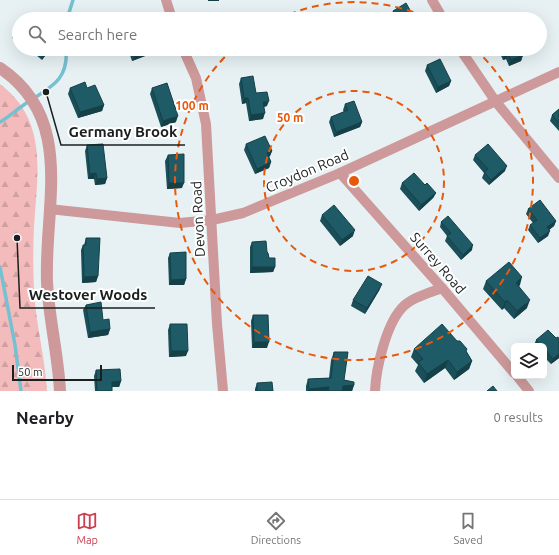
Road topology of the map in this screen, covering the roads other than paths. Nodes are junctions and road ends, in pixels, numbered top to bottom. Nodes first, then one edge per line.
1 (166, 0) edge
2 (432, 0) edge
3 (170, 12) edge
4 (439, 12) edge
5 (186, 56) edge
6 (465, 56) edge
7 (0, 68) edge
8 (559, 72) edge
9 (496, 102) junction
10 (340, 173) junction
11 (559, 178) edge
12 (49, 210) junction
13 (212, 220) junction
14 (442, 288) junction
15 (511, 369) edge
16 (520, 379) edge
17 (60, 391) edge
18 (223, 391) edge
19 (375, 391) edge
20 (530, 391) edge

1 - 3 street
2 - 4 street
5 - 13 street, Devon Road
6 - 9 street
7 - 12 street
8 - 9 street, Croydon Road
9 - 10 street, Croydon Road
9 - 11 street
10 - 13 street, Croydon Road
10 - 14 street, Surrey Road
12 - 13 street, Croydon Road
12 - 17 street
13 - 18 street, Devon Road
14 - 15 street, Surrey Road
14 - 19 street
16 - 20 street

